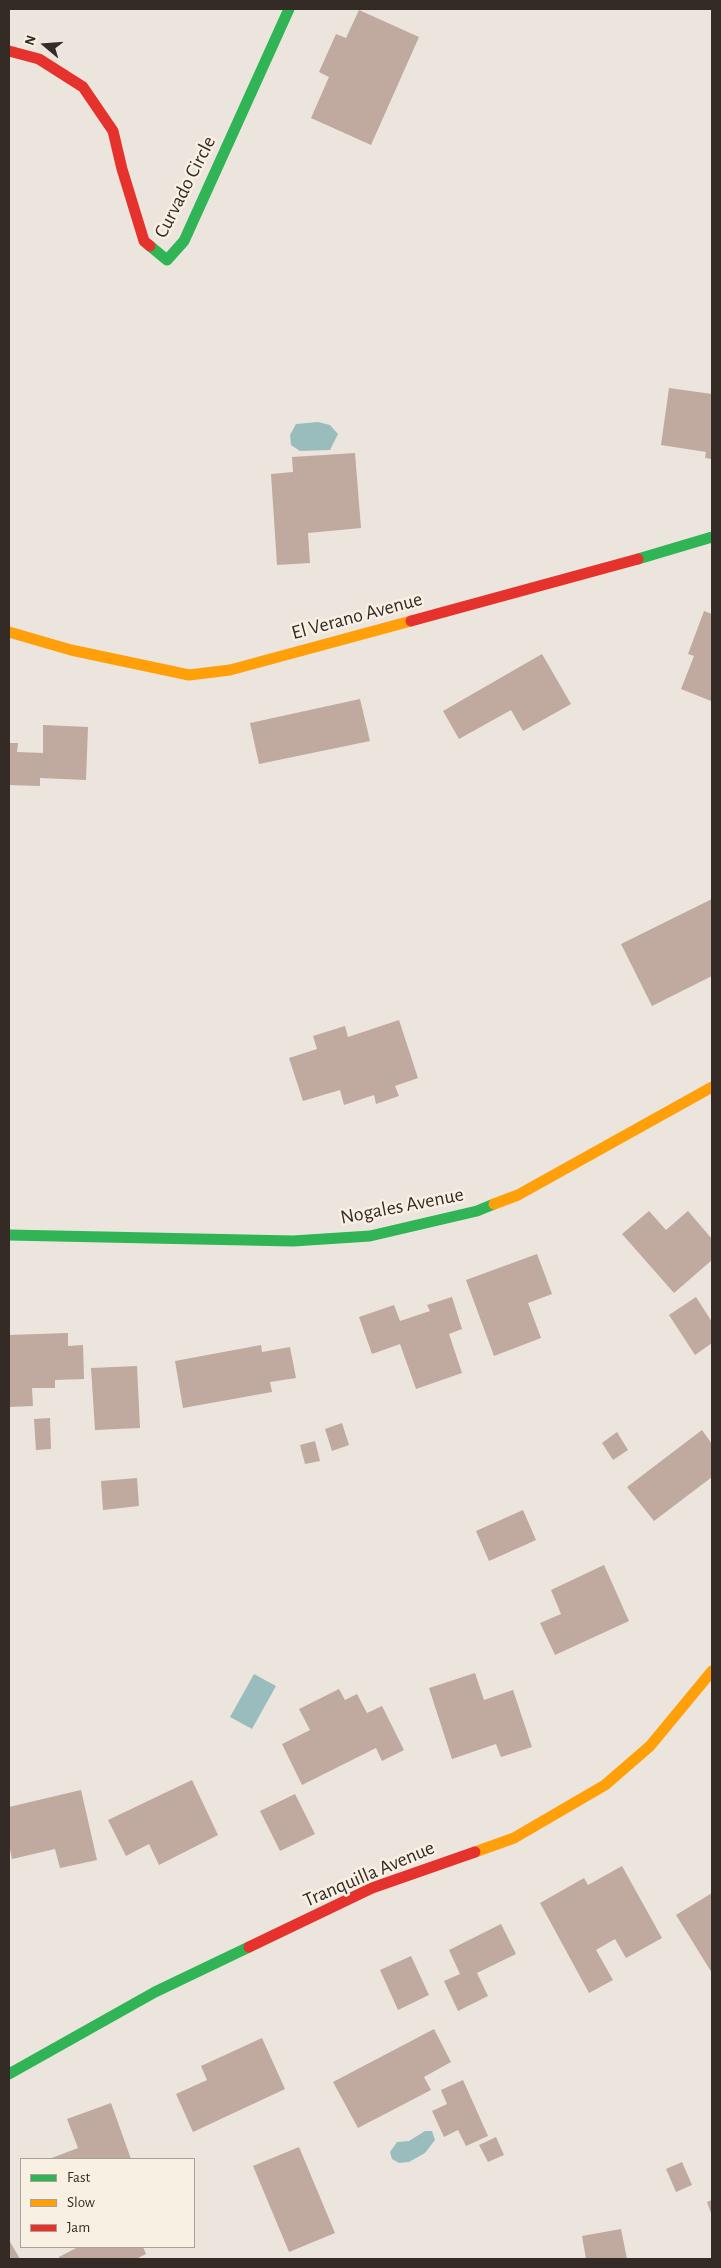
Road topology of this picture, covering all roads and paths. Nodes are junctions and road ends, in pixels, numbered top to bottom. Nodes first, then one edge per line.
1 (289, 9) edge
2 (9, 50) edge
3 (712, 537) edge
4 (9, 632) edge
5 (712, 1087) edge
6 (9, 1236) edge
7 (712, 1671) edge
8 (9, 2074) edge

1 - 2 street, Curvado Circle
3 - 4 street, El Verano Avenue
5 - 6 street, Nogales Avenue
7 - 8 street, Tranquilla Avenue

